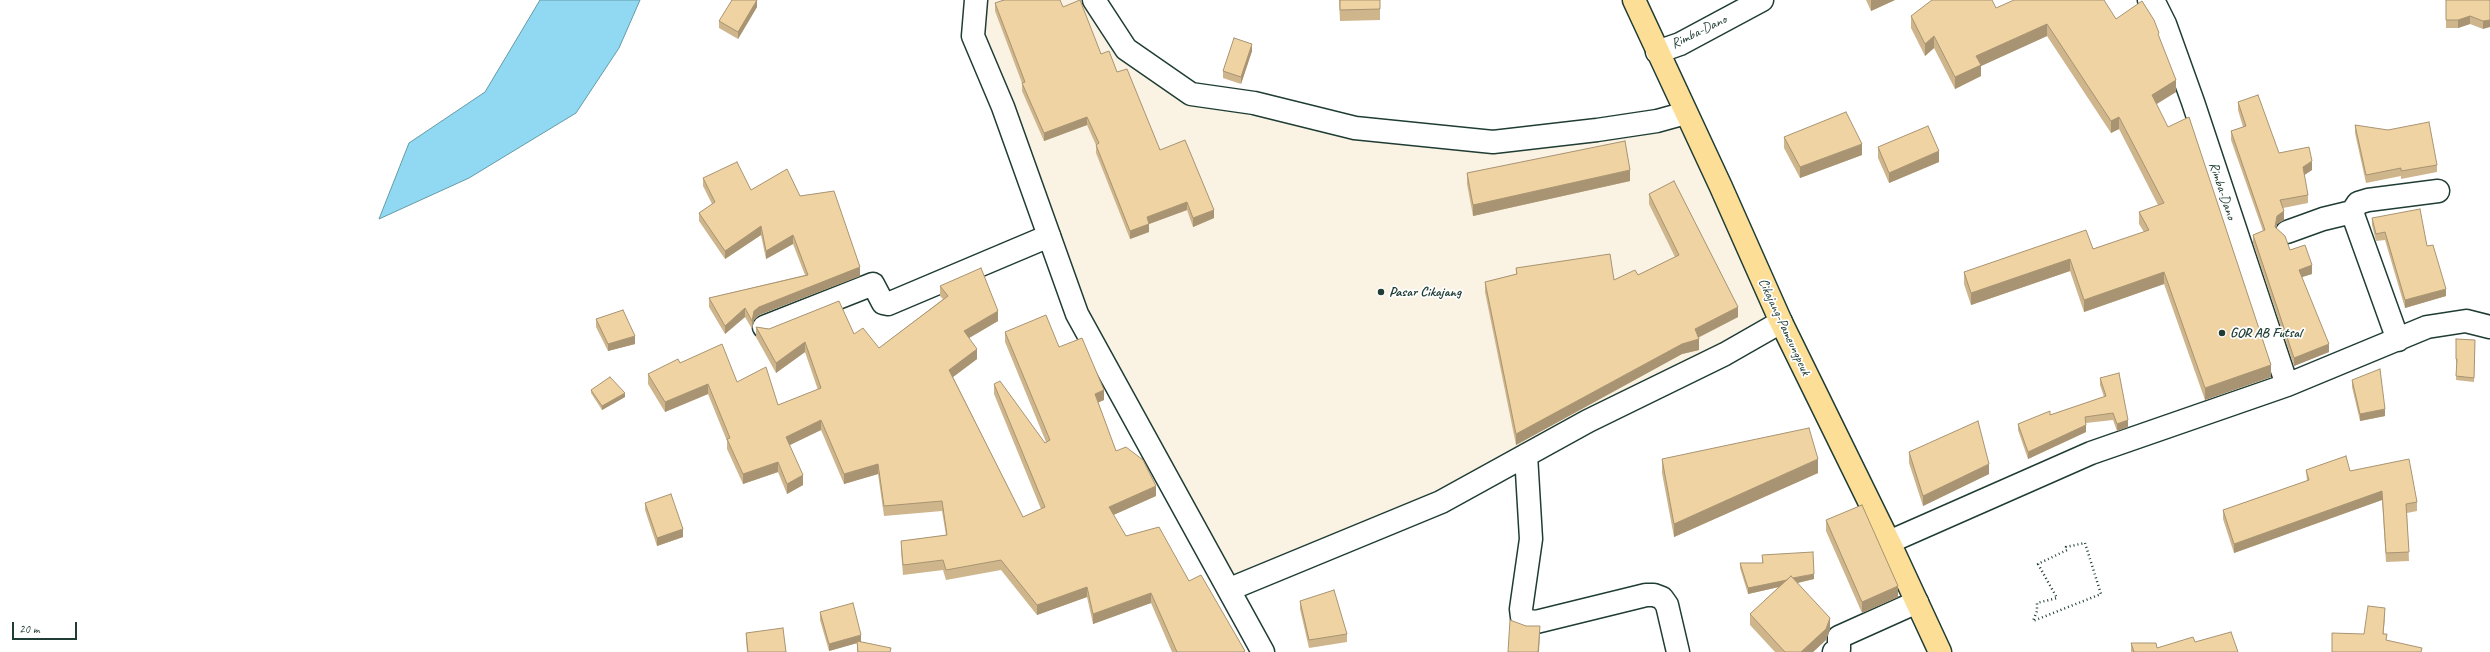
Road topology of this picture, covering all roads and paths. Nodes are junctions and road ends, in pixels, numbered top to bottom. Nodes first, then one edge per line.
1 (976, 0) edge
2 (1094, 0) edge
3 (1634, 0) edge
4 (1762, 0) edge
5 (2149, 0) edge
6 (1657, 52) junction
7 (1686, 113) junction
8 (2438, 191) dead end
9 (2352, 212) junction
10 (2287, 232) dead end
11 (1049, 236) junction
12 (1781, 322) junction
13 (764, 327) edge
14 (2490, 327) edge
15 (2398, 340) junction
16 (2287, 386) junction
17 (1526, 455) junction
18 (1889, 542) junction
19 (1230, 589) junction
20 (1917, 602) junction
21 (2033, 621) joint
22 (1263, 652) edge
23 (1678, 652) edge
24 (1834, 652) edge
25 (1940, 652) edge

1 - 11 street
2 - 7 street
3 - 6 main road, Cikajang-Pameungpeuk
4 - 6 street, Rimba-Dano
5 - 16 street, Rimba-Dano
6 - 7 main road, Cikajang-Pameungpeuk
7 - 12 main road, Cikajang-Pameungpeuk
8 - 9 street
9 - 10 street
9 - 15 street
11 - 13 street
11 - 19 street
12 - 17 street
12 - 18 main road, Cikajang-Pameungpeuk
14 - 15 street
15 - 16 street
16 - 18 street
17 - 19 street
17 - 23 street
18 - 20 main road, Cikajang-Pameungpeuk
19 - 22 street
20 - 24 street
20 - 25 main road, Cikajang-Pameungpeuk
21 - 21 path

